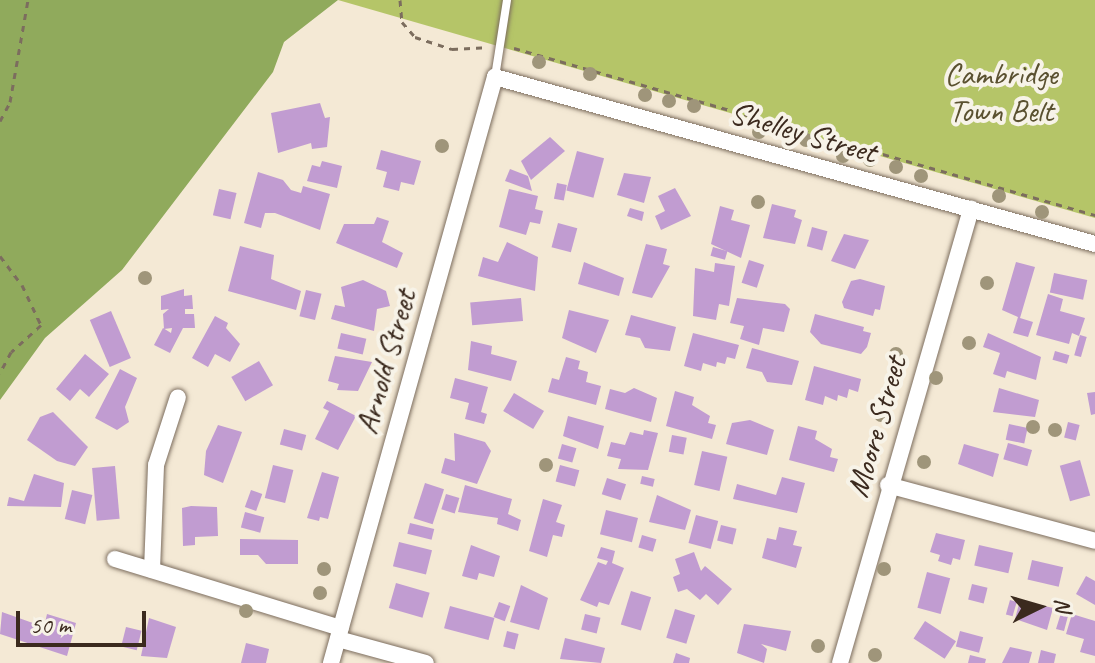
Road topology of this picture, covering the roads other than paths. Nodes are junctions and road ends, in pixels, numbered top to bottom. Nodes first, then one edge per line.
1 (507, 0) edge
2 (495, 77) junction
3 (971, 209) junction
4 (1095, 244) edge
5 (178, 397) dead end
6 (888, 485) junction
7 (1095, 541) edge
8 (115, 559) dead end
9 (152, 570) junction
10 (340, 633) junction
11 (331, 663) edge
12 (426, 663) edge
13 (840, 663) edge

1 - 2 lane
2 - 3 street, Shelley Street
2 - 10 street, Arnold Street
3 - 4 street, Shelley Street
3 - 6 street, Moore Street
5 - 9 street
6 - 7 street
6 - 13 street, Moore Street
8 - 9 street
9 - 10 street
10 - 11 street, Arnold Street
10 - 12 street

